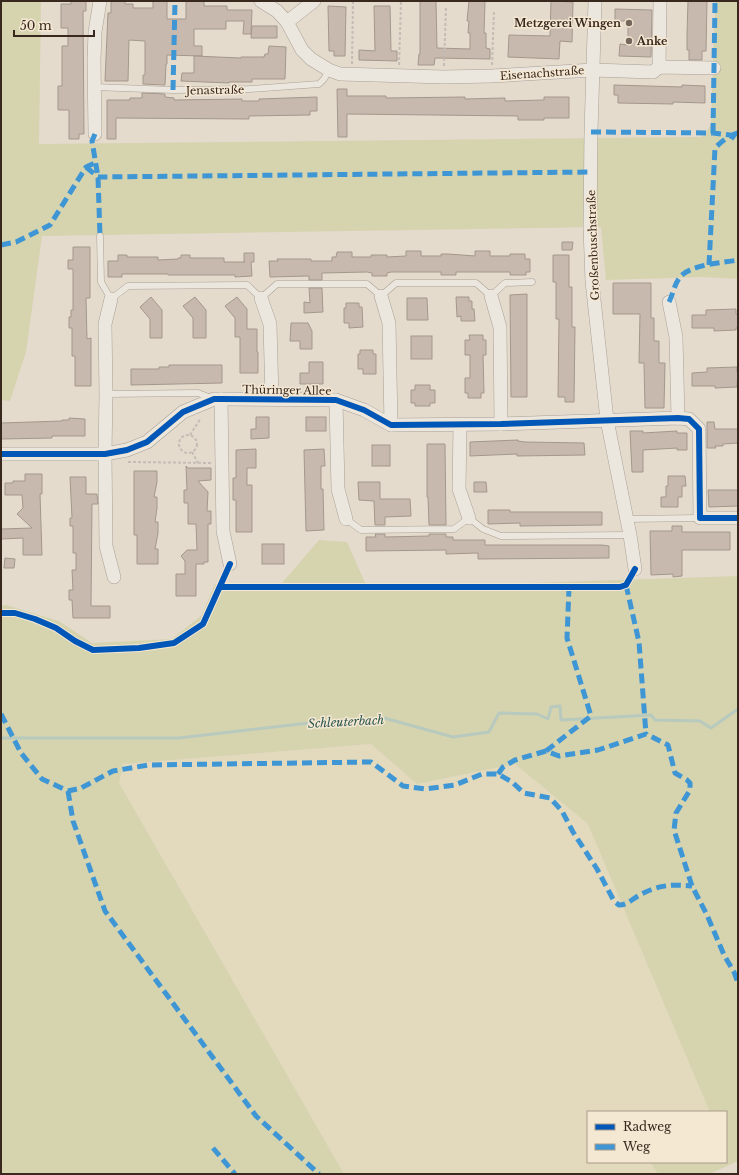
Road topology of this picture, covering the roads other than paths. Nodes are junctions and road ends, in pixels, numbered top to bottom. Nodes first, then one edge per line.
1 (100, 1) edge
2 (261, 1) edge
3 (314, 1) edge
4 (595, 1) edge
5 (660, 1) edge
6 (287, 22) junction
7 (659, 67) junction
8 (714, 68) dead end
9 (329, 70) junction
10 (593, 70) junction
11 (94, 87) junction
12 (95, 134) dead end
13 (100, 236) dead end
14 (532, 282) dead end
15 (381, 296) junction
16 (491, 296) junction
17 (111, 298) junction
18 (261, 298) junction
19 (670, 302) dead end
20 (106, 394) junction
21 (272, 398) junction
22 (218, 399) junction
23 (336, 400) junction
24 (678, 418) junction
25 (607, 420) junction
26 (501, 424) junction
27 (391, 425) junction
28 (460, 425) junction
29 (1, 454) edge
30 (105, 454) junction
31 (469, 518) junction
32 (627, 518) junction
33 (700, 518) junction
34 (738, 518) edge
35 (346, 519) joint
36 (630, 535) junction
37 (230, 564) dead end
38 (635, 569) dead end
39 (114, 577) dead end

1 - 11 street
2 - 6 street, Eisenachstraße
3 - 6 street
4 - 10 street, Großenbuschstraße
5 - 7 street
6 - 9 street, Eisenachstraße
7 - 8 street
7 - 10 street
9 - 10 street, Eisenachstraße
9 - 11 lane, Jenastraße
10 - 25 street, Großenbuschstraße
11 - 12 street
13 - 17 lane
14 - 16 lane
15 - 16 lane
15 - 18 lane
15 - 27 street
16 - 26 street
17 - 18 lane, Thüringer Allee
17 - 20 street
18 - 21 street, Thüringer Allee
19 - 24 street
20 - 22 lane, Thüringer Allee
20 - 30 street
21 - 22 street, Thüringer Allee
21 - 23 street, Thüringer Allee
22 - 30 street, Thüringer Allee
22 - 37 street
23 - 27 street, Thüringer Allee
23 - 35 street, Thüringer Allee
24 - 25 street
24 - 33 street
25 - 26 street, Thüringer Allee
25 - 32 street, Großenbuschstraße
26 - 28 street, Thüringer Allee
27 - 28 street, Thüringer Allee
28 - 31 street
29 - 30 street, Thüringer Allee
30 - 39 street
31 - 35 lane, Thüringer Allee
31 - 36 lane
32 - 33 lane
32 - 36 street, Großenbuschstraße
33 - 34 street
36 - 38 street, Großenbuschstraße

